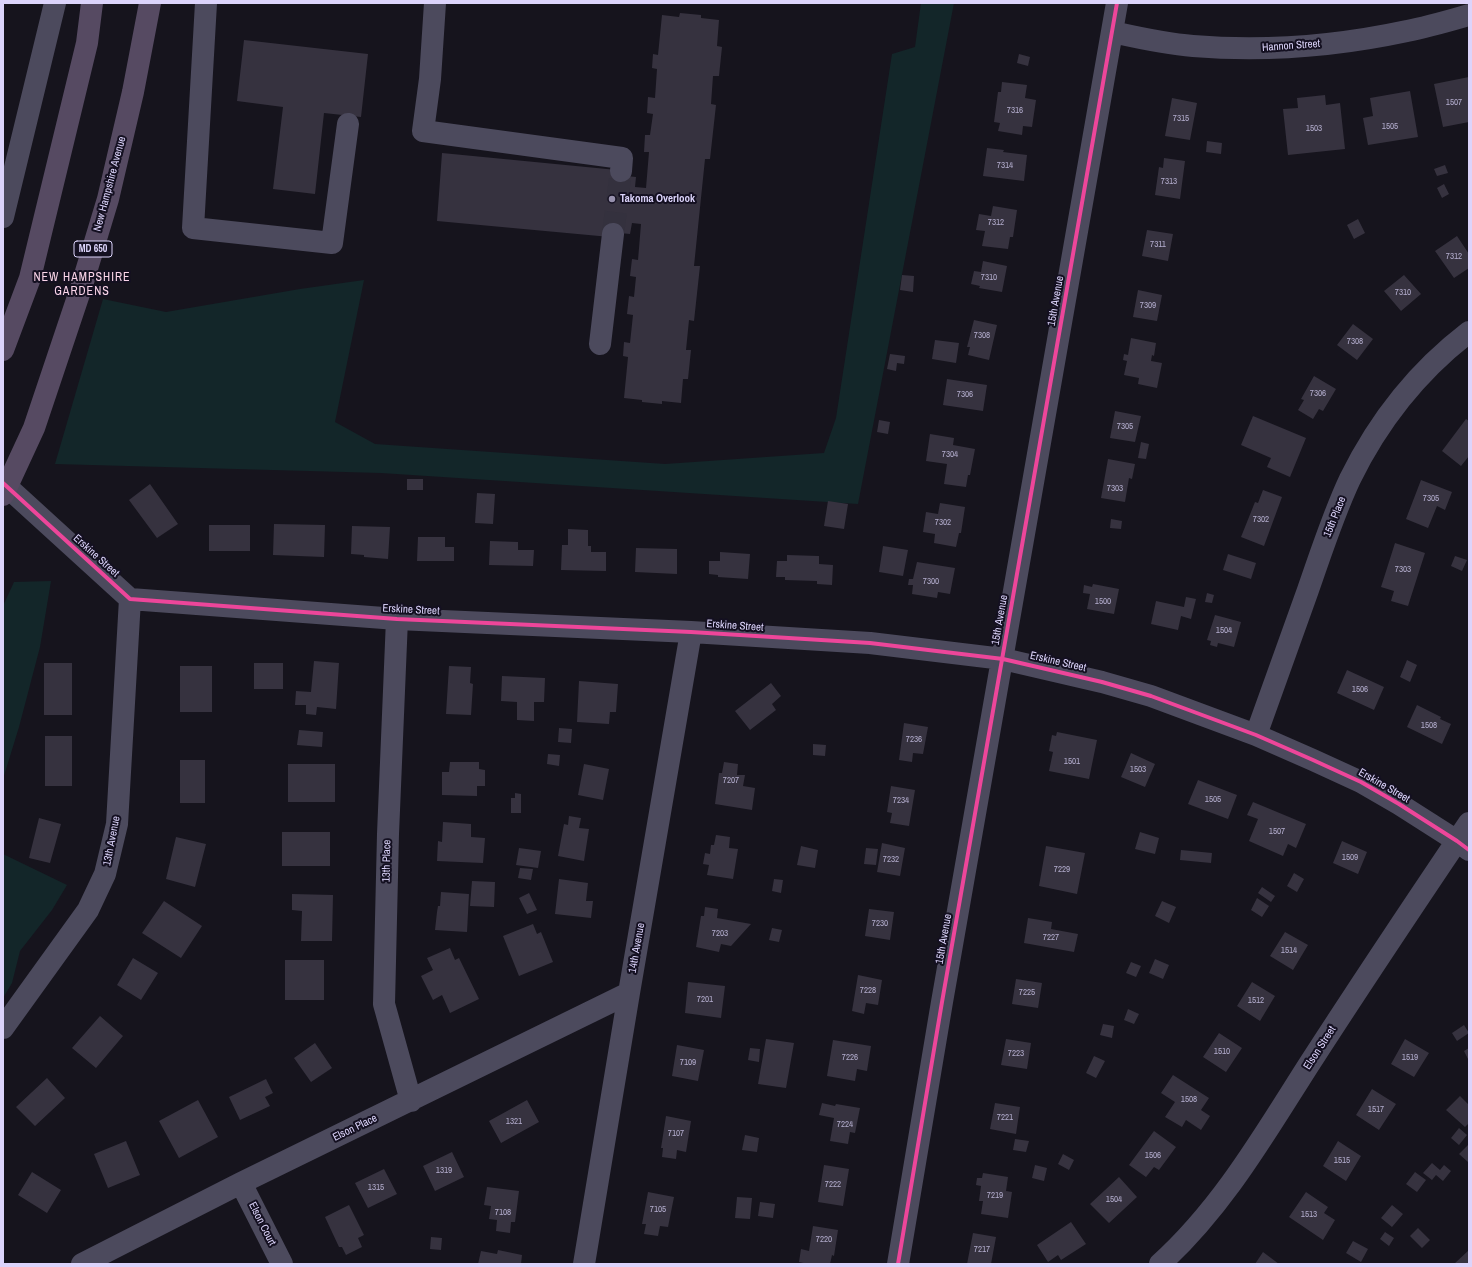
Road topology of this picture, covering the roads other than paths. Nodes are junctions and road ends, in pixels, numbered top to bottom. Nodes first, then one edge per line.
1 (55, 3) edge
2 (92, 3) edge
3 (150, 3) edge
4 (206, 3) edge
5 (435, 3) edge
6 (1118, 3) edge
7 (1469, 15) edge
8 (1112, 32) junction
9 (348, 124) dead end
10 (621, 171) tunnel mouth
11 (3, 217) edge
12 (614, 234) tunnel mouth
13 (1469, 332) edge
14 (600, 344) dead end
15 (3, 350) edge
16 (4, 488) edge
17 (130, 599) junction
18 (397, 619) junction
19 (691, 632) junction
20 (1002, 659) junction
21 (1256, 735) junction
22 (1469, 823) edge
23 (1463, 845) edge
24 (629, 993) junction
25 (3, 1028) edge
26 (410, 1101) junction
27 (241, 1183) junction
28 (82, 1264) edge
29 (282, 1264) edge
30 (584, 1264) edge
31 (898, 1264) edge
32 (1160, 1264) edge

1 - 11 street
2 - 15 main road
3 - 16 main road, New Hampshire Avenue / MD 650
4 - 9 street
5 - 10 street
6 - 8 street, 15th Avenue
7 - 8 street, Hannon Street
8 - 20 street, 15th Avenue
12 - 14 street
13 - 21 street, 15th Place
16 - 17 street, Erskine Street
17 - 18 street, Erskine Street
17 - 25 street, 13th Avenue
18 - 19 street, Erskine Street
18 - 26 street, 13th Place
19 - 20 street, Erskine Street
19 - 24 street, 14th Avenue
20 - 21 street, Erskine Street
20 - 31 street, 15th Avenue
21 - 23 street, Erskine Street
22 - 23 street, Elson Street
23 - 32 street, Elson Street
24 - 26 street, Elson Place
24 - 30 street, 14th Avenue
26 - 27 street, Elson Place
27 - 28 street, Elson Place
27 - 29 street, Elson Court

